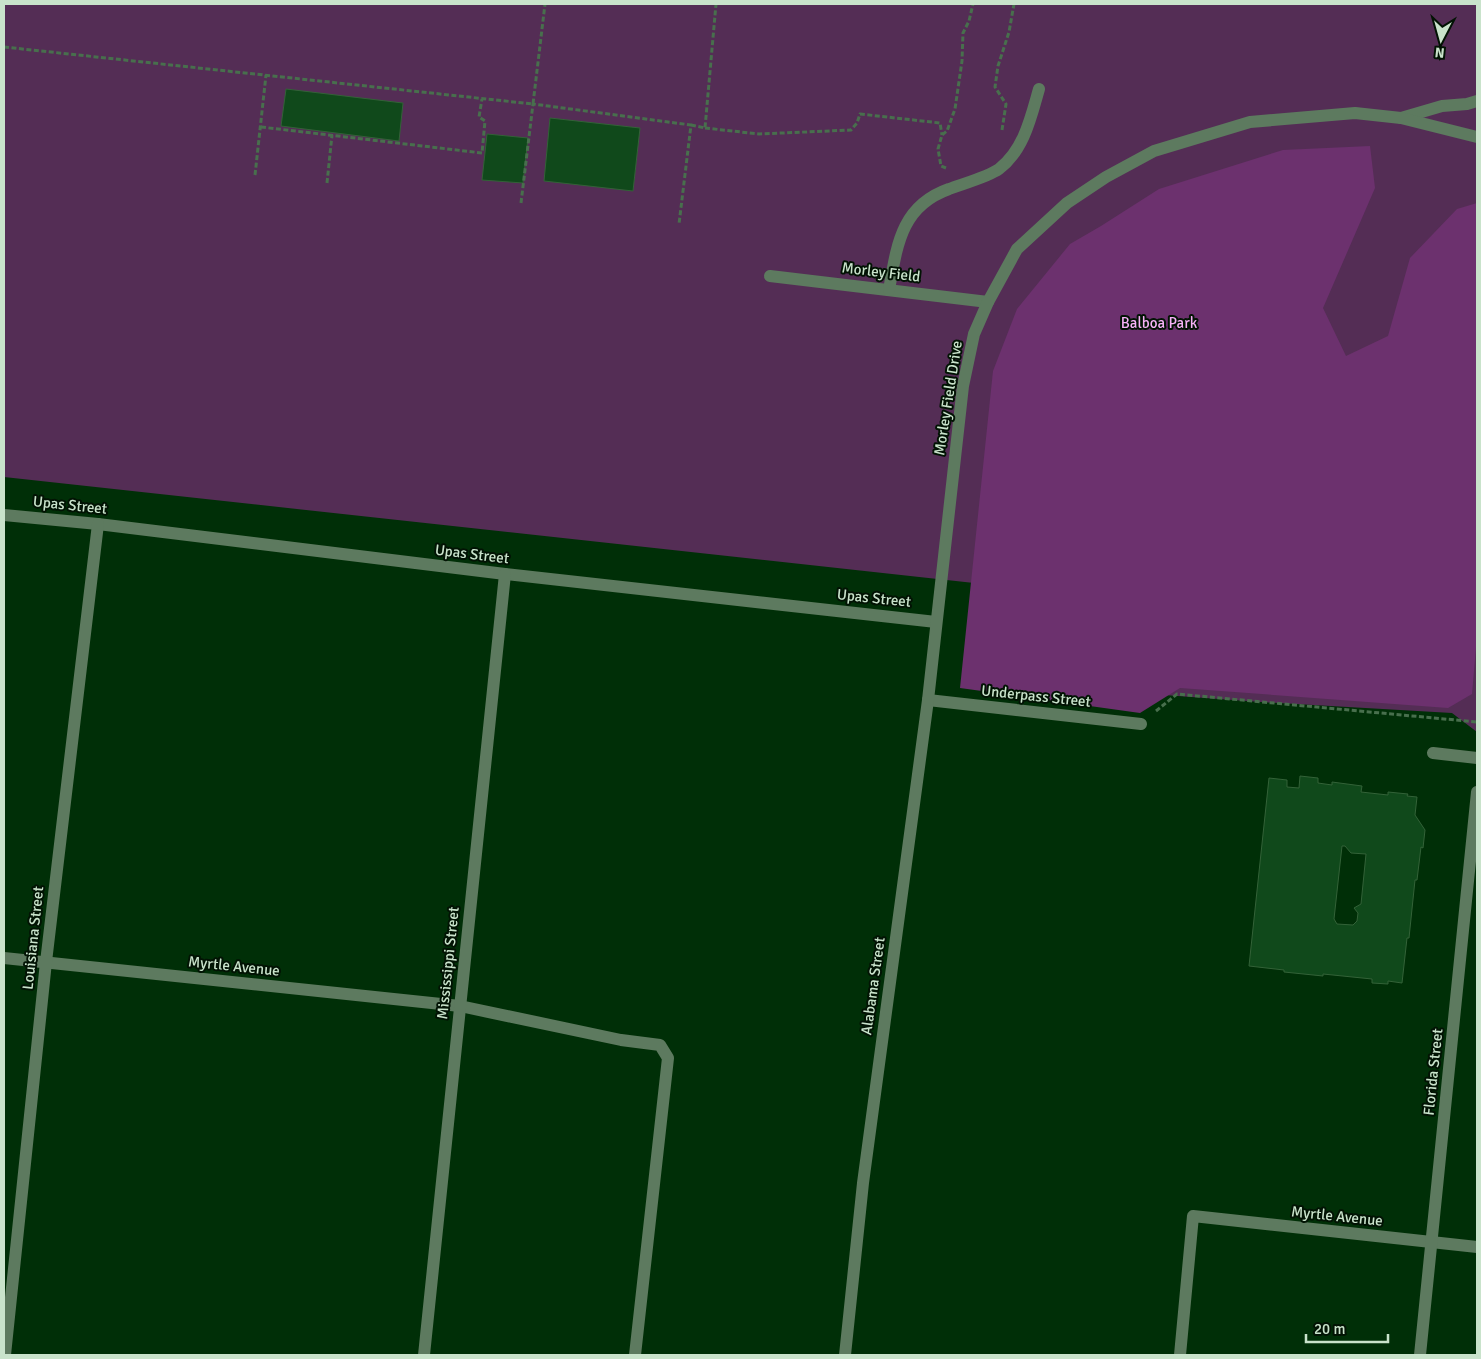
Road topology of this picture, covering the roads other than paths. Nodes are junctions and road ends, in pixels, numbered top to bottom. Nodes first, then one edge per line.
1 (1039, 89) dead end
2 (1477, 101) edge
3 (1401, 118) junction
4 (1477, 137) edge
5 (770, 276) dead end
6 (889, 290) junction
7 (988, 302) junction
8 (4, 515) edge
9 (98, 524) junction
10 (505, 574) junction
11 (936, 622) junction
12 (928, 700) junction
13 (1141, 724) road end
14 (1432, 753) dead end
15 (1477, 758) edge
16 (1477, 792) edge
17 (4, 958) edge
18 (46, 962) junction
19 (460, 1006) junction
20 (1432, 1242) junction
21 (1477, 1247) edge
22 (5, 1355) edge
23 (424, 1355) edge
24 (635, 1355) edge
25 (845, 1355) edge
26 (1180, 1355) edge
27 (1420, 1355) edge

1 - 6 street
2 - 3 street, Morley Field Drive
3 - 4 street, Morley Field Drive
3 - 7 street, Morley Field Drive
5 - 6 street, Morley Field
6 - 7 street, Morley Field
7 - 11 street, Morley Field Drive
8 - 9 street, Upas Street
9 - 10 street, Upas Street
9 - 18 street, Louisiana Street
10 - 11 street, Upas Street
10 - 19 street, Mississippi Street
11 - 12 street, Alabama Street
12 - 13 street, Underpass Street
12 - 25 street, Alabama Street
14 - 15 street
16 - 20 street, Florida Street
17 - 18 street, Myrtle Avenue
18 - 19 street, Myrtle Avenue
18 - 22 street, Louisiana Street
19 - 23 street, Mississippi Street
19 - 24 street, Myrtle Avenue
20 - 21 street, Myrtle Avenue
20 - 26 street, Myrtle Avenue
20 - 27 street, Florida Street

